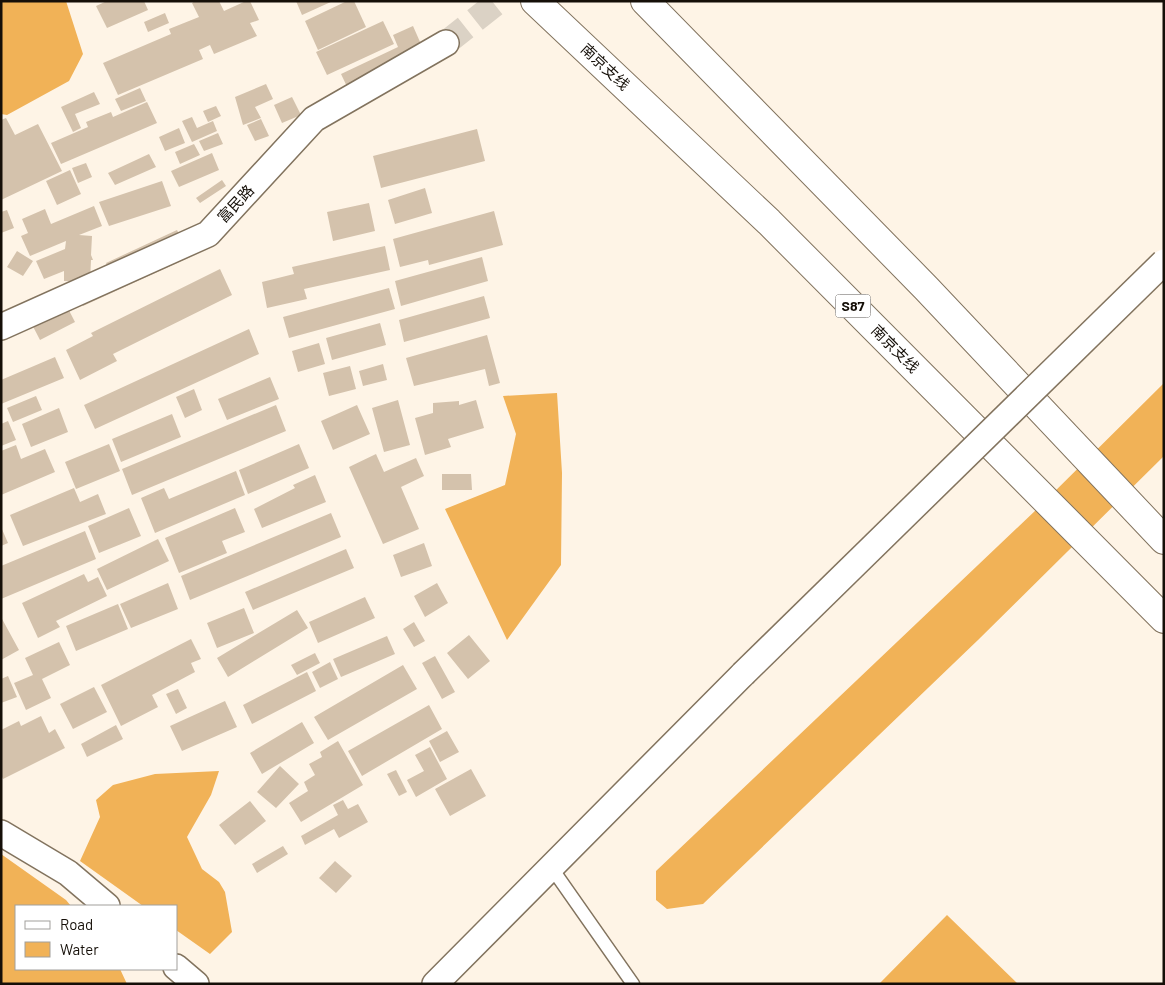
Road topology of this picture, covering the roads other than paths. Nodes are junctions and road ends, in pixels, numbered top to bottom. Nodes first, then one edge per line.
1 (535, 1) edge
2 (645, 1) edge
3 (446, 43) tunnel mouth
4 (1164, 262) edge
5 (1, 327) edge
6 (1164, 540) edge
7 (1164, 619) edge
8 (1, 833) edge
9 (551, 867) junction
10 (106, 905) edge
11 (178, 969) edge
12 (196, 984) edge
13 (435, 984) edge
14 (634, 984) edge

1 - 7 highway, 南京支线 / S87
2 - 6 highway
3 - 5 street, 富民路
4 - 9 street, bridge
8 - 10 street
9 - 13 street
9 - 14 lane
11 - 12 street

